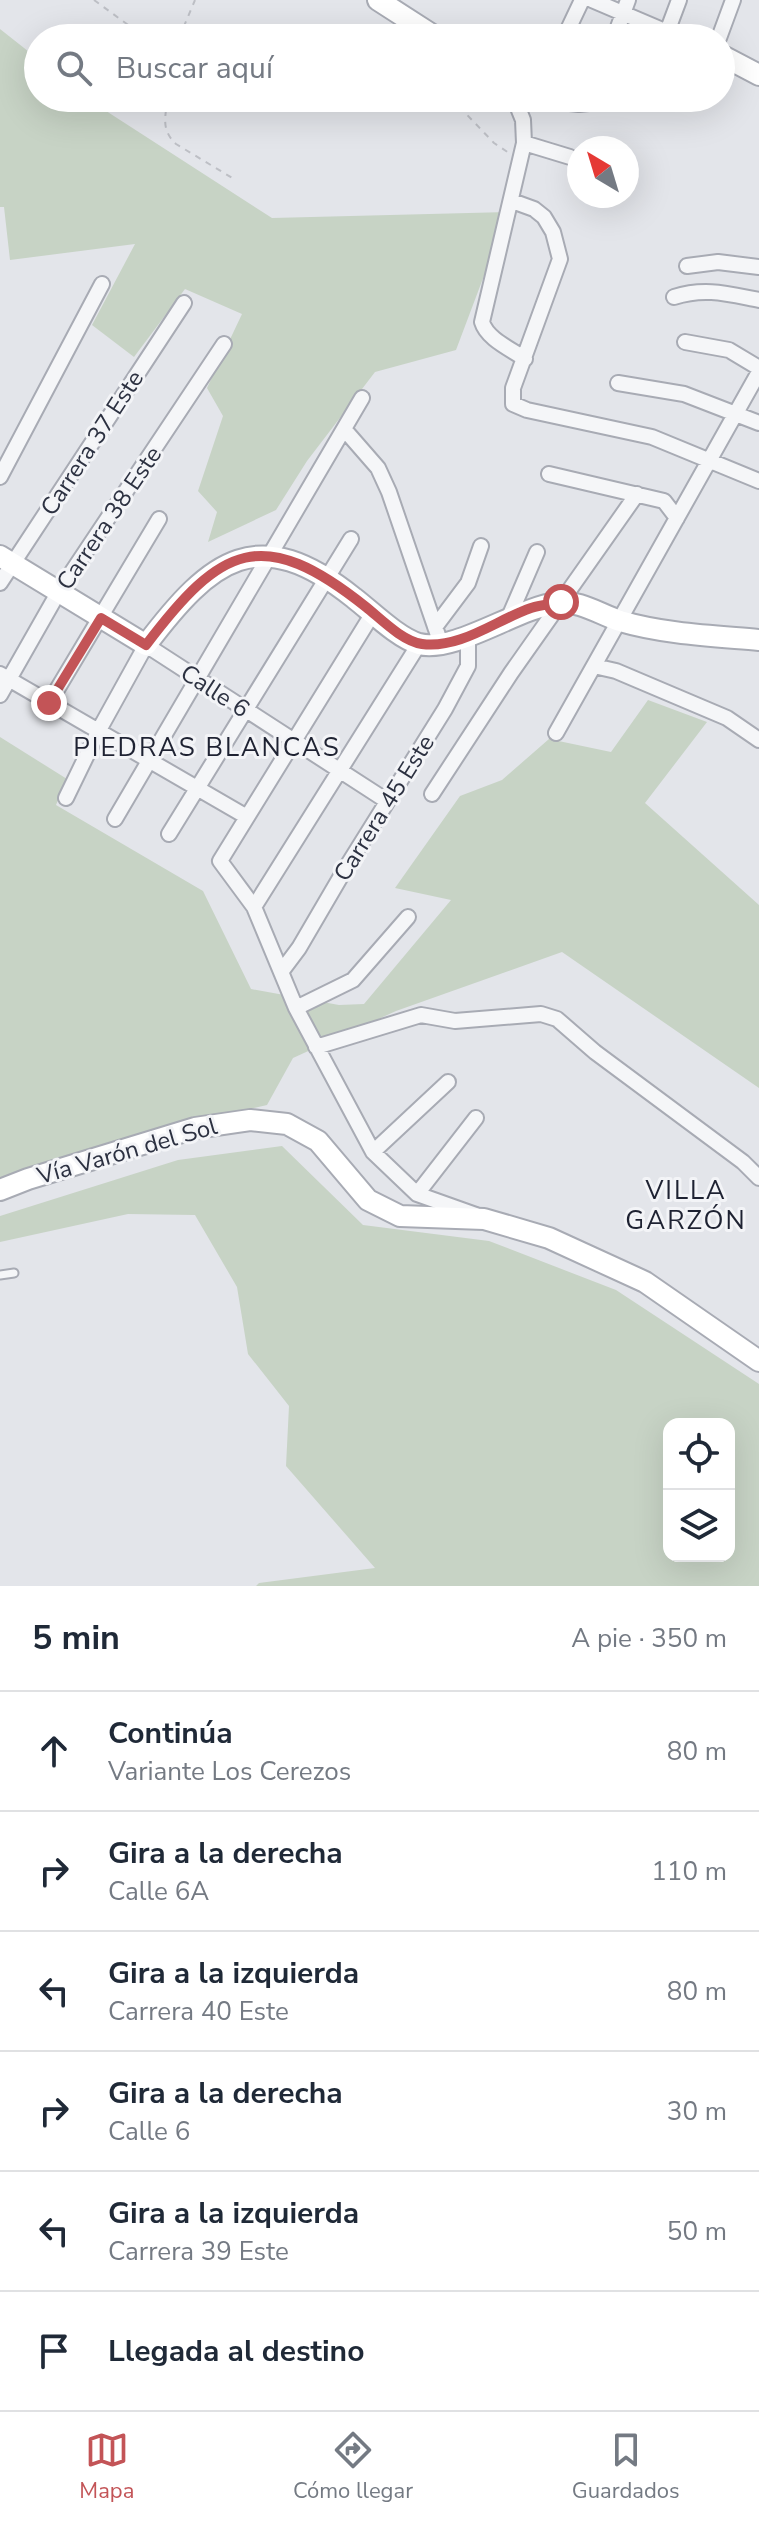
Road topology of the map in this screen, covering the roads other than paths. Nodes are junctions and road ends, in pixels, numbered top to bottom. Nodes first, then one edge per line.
1 (378, 0) edge
2 (582, 0) edge
3 (592, 0) edge
4 (679, 0) edge
5 (733, 0) edge
6 (625, 7) edge
7 (415, 24) edge
8 (571, 24) edge
9 (655, 24) edge
10 (676, 24) edge
11 (724, 24) edge
12 (735, 61) edge
13 (758, 71) edge
14 (520, 112) edge
15 (524, 143) junction
16 (567, 156) edge
17 (512, 201) junction
18 (687, 266) dead end
19 (759, 267) edge
20 (102, 284) dead end
21 (674, 297) dead end
22 (759, 300) edge
23 (184, 303) dead end
24 (685, 342) dead end
25 (224, 344) dead end
26 (525, 359) junction
27 (759, 370) edge
28 (618, 383) dead end
29 (362, 398) dead end
30 (735, 415) junction
31 (759, 423) edge
32 (344, 429) junction
33 (708, 462) junction
34 (549, 474) dead end
35 (0, 477) edge
36 (759, 481) edge
37 (637, 494) junction
38 (677, 518) junction
39 (159, 519) dead end
40 (351, 539) dead end
41 (481, 546) dead end
42 (537, 552) dead end
43 (271, 555) junction
44 (6, 560) edge
45 (326, 579) junction
46 (0, 583) edge
47 (58, 593) junction
48 (561, 602) junction
49 (373, 613) junction
50 (509, 617) junction
51 (101, 618) junction
52 (619, 621) junction
53 (438, 635) junction
54 (468, 637) junction
55 (758, 637) edge
56 (419, 644) junction
57 (146, 645) junction
58 (594, 666) junction
59 (5, 677) edge
60 (197, 680) junction
61 (0, 695) edge
62 (49, 703) junction
63 (245, 711) junction
64 (99, 730) junction
65 (556, 733) dead end
66 (759, 740) edge
67 (294, 741) junction
68 (149, 761) junction
69 (339, 771) junction
70 (197, 789) junction
71 (432, 794) dead end
72 (66, 798) dead end
73 (387, 801) junction
74 (247, 817) junction
75 (115, 819) dead end
76 (169, 834) dead end
77 (254, 907) junction
78 (408, 917) dead end
79 (281, 972) junction
80 (296, 1008) junction
81 (316, 1047) junction
82 (448, 1082) dead end
83 (476, 1118) dead end
84 (373, 1152) junction
85 (759, 1178) edge
86 (0, 1190) edge
87 (417, 1194) junction
88 (484, 1219) junction
89 (14, 1273) dead end
90 (0, 1275) edge
91 (759, 1361) edge

1 - 7 street
2 - 8 street
3 - 6 street
4 - 10 street
5 - 11 street
6 - 9 street
12 - 13 street
14 - 15 street
15 - 16 street
15 - 17 street
17 - 26 street
17 - 26 street
18 - 19 street
20 - 35 street
21 - 22 street
23 - 44 street, Carrera 37 Este
24 - 27 street
25 - 47 street, Carrera 38 Este
26 - 33 street
27 - 30 street
28 - 30 street
29 - 32 street
30 - 31 street
30 - 33 street
32 - 43 street
32 - 53 street
33 - 36 street
33 - 38 street
34 - 37 street
37 - 38 street
37 - 48 street
38 - 52 street
39 - 51 street
40 - 45 street
41 - 53 street
42 - 50 street
43 - 45 street
43 - 57 street
43 - 60 street
44 - 46 street, Carrera 37 Este
44 - 47 street, Calle 6
45 - 49 street
45 - 63 street
47 - 51 street, Calle 6
47 - 59 street, Carrera 38 Este
48 - 50 street
48 - 52 street
48 - 71 street
49 - 56 street
49 - 67 street
50 - 54 street
51 - 57 street, Calle 6
51 - 62 street
52 - 55 street
52 - 58 street
53 - 54 street
53 - 56 street
54 - 73 street, Carrera 45 Este
56 - 69 street
57 - 60 street, Calle 6
57 - 64 street
58 - 65 street
58 - 66 street
59 - 61 street, Carrera 38 Este
59 - 62 street
60 - 63 street, Calle 6
60 - 68 street
62 - 64 street
63 - 67 street, Calle 6
63 - 70 street
64 - 68 street
64 - 72 street
67 - 69 street, Calle 6
67 - 74 street
68 - 70 street
68 - 75 street
69 - 73 street, Calle 6
69 - 77 street
70 - 74 street
70 - 76 street
73 - 79 street, Carrera 45 Este
74 - 77 street
77 - 79 street
78 - 80 street
79 - 80 street
80 - 81 street
81 - 84 street
81 - 85 street
82 - 84 street
83 - 87 street
84 - 87 street
86 - 88 street, Vía Varón del Sol
87 - 88 street
88 - 91 street, Vía Varón del Sol
89 - 90 lane

